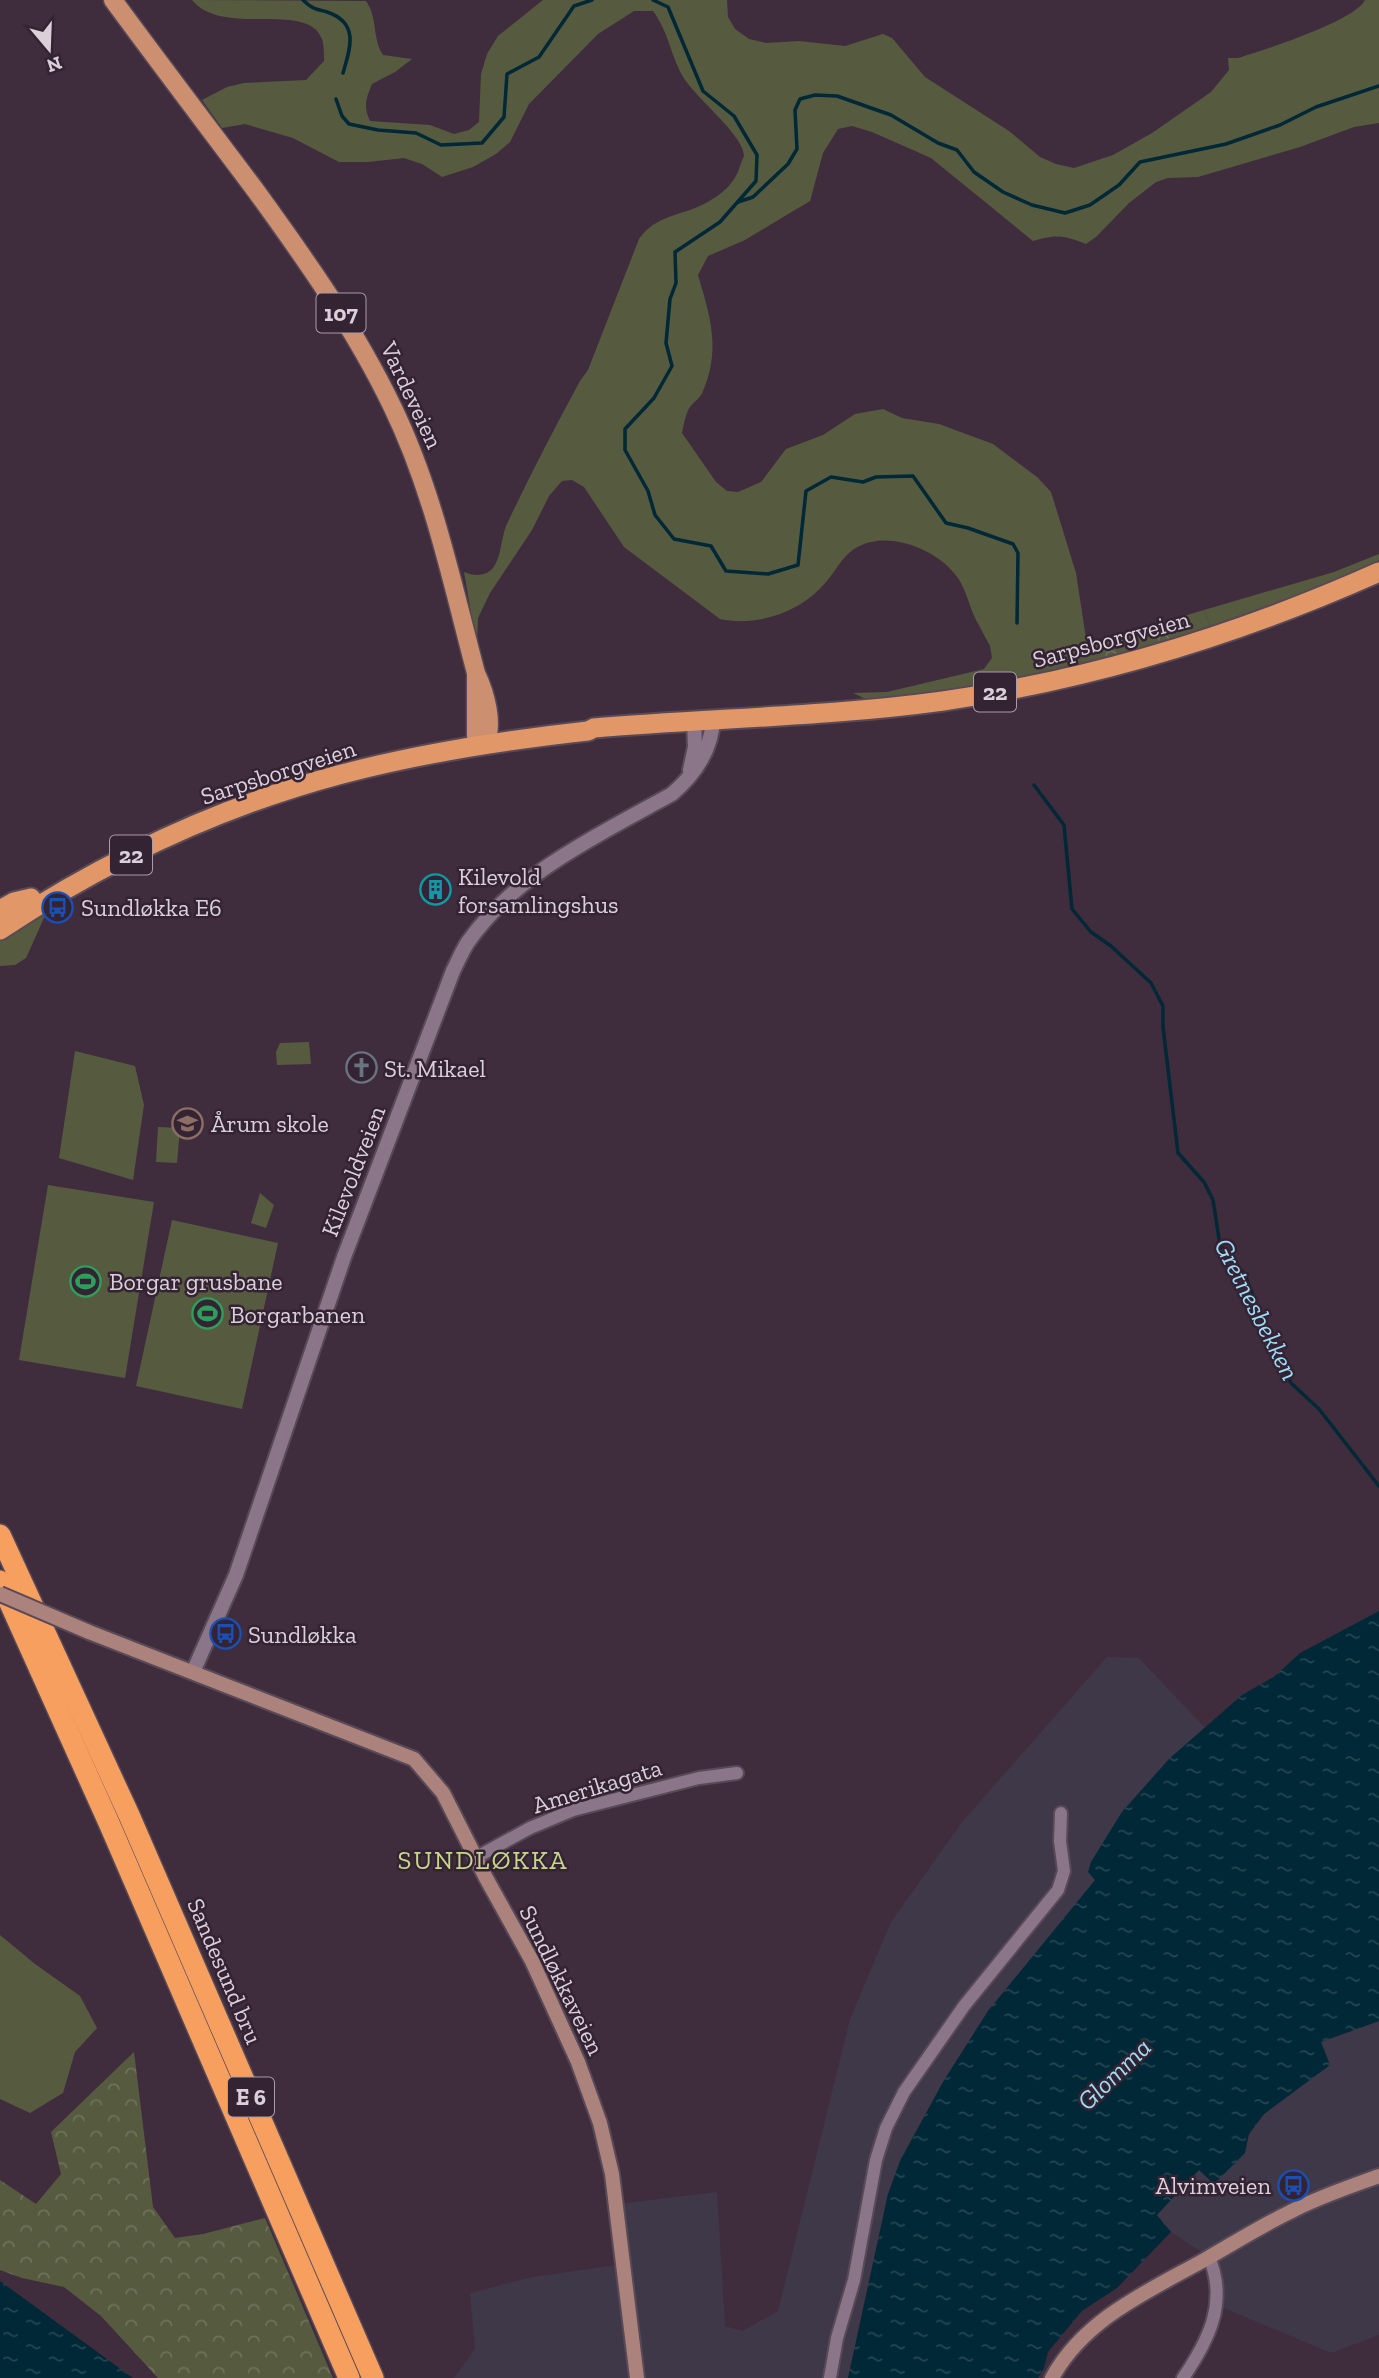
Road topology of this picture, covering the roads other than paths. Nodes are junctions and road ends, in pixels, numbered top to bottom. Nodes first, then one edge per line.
1 (113, 0) edge
2 (1379, 572) edge
3 (703, 719) junction
4 (484, 738) junction
5 (32, 898) junction
6 (0, 910) edge
7 (0, 916) edge
8 (0, 930) edge
9 (0, 1535) edge
10 (0, 1581) edge
11 (0, 1594) edge
12 (193, 1672) junction
13 (737, 1773) dead end
14 (1061, 1813) dead end
15 (475, 1858) junction
16 (1379, 2176) edge
17 (1209, 2257) junction
18 (349, 2378) edge
19 (373, 2378) edge
20 (638, 2378) edge
21 (830, 2378) edge
22 (1052, 2378) edge
23 (1183, 2378) edge

1 - 4 main road, Vardeveien / 107
2 - 3 highway, Sarpsborgveien / 22
3 - 4 highway, Sarpsborgveien / 22
3 - 12 street, Kilevoldveien
4 - 5 highway, Sarpsborgveien / 22
4 - 8 highway, Sarpsborgveien / 22
5 - 6 highway, 22
5 - 7 highway, Sarpsborgveien / 22
9 - 19 highway, Sandesund bru / E 6
10 - 18 highway, Sandesund bru / E 6
11 - 12 main road, Sundløkkaveien, bridge
12 - 15 main road, Sundløkkaveien
13 - 15 street, Amerikagata
14 - 21 street
15 - 20 main road, Sundløkkaveien
16 - 17 main road
17 - 22 main road
17 - 23 street

